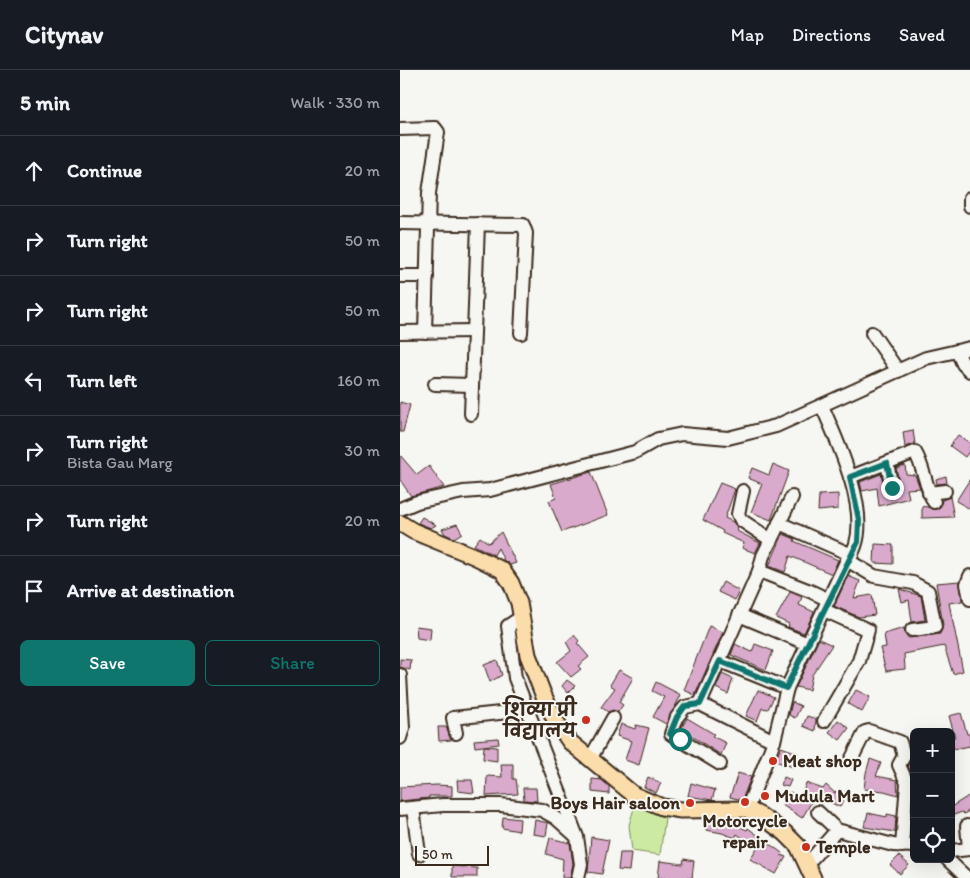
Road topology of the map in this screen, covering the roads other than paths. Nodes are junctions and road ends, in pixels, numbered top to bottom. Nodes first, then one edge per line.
1 (400, 128) edge
2 (970, 198) edge
3 (970, 206) edge
4 (400, 223) edge
5 (428, 223) junction
6 (478, 224) junction
7 (400, 276) edge
8 (426, 276) junction
9 (474, 331) junction
10 (400, 332) edge
11 (425, 332) junction
12 (521, 333) dead end
13 (872, 334) dead end
14 (970, 348) edge
15 (957, 351) junction
16 (898, 370) junction
17 (970, 371) edge
18 (435, 384) dead end
19 (472, 385) junction
20 (822, 406) junction
21 (471, 414) dead end
22 (887, 463) junction
23 (850, 477) junction
24 (892, 488) dead end
25 (743, 491) dead end
26 (945, 491) dead end
27 (792, 497) dead end
28 (400, 509) edge
29 (400, 523) edge
30 (779, 524) junction
31 (771, 540) junction
32 (850, 558) junction
33 (759, 571) junction
34 (970, 576) edge
35 (970, 599) edge
36 (826, 605) junction
37 (739, 615) junction
38 (520, 618) junction
39 (912, 630) dead end
40 (808, 644) junction
41 (720, 661) junction
42 (400, 674) edge
43 (786, 688) junction
44 (700, 704) junction
45 (527, 710) junction
46 (613, 718) dead end
47 (824, 721) dead end
48 (456, 733) dead end
49 (400, 738) edge
50 (774, 741) junction
51 (590, 758) junction
52 (851, 760) dead end
53 (720, 764) dead end
54 (406, 809) edge
55 (747, 809) junction
56 (818, 812) dead end
57 (967, 826) dead end
58 (838, 830) junction
59 (577, 837) junction
60 (908, 846) edge
61 (970, 849) edge
62 (955, 850) edge
63 (419, 854) dead end
64 (808, 863) junction
65 (951, 863) edge
66 (578, 878) edge
67 (813, 878) edge
68 (967, 878) edge

1 - 5 street
2 - 3 street
4 - 5 street
5 - 6 street
5 - 8 street
6 - 9 street
6 - 12 street
7 - 8 street
8 - 11 street
9 - 11 street
9 - 19 street
10 - 11 street
13 - 16 street
14 - 15 street
15 - 16 street
15 - 17 street
16 - 20 street
18 - 19 street
19 - 21 street
20 - 23 street
20 - 28 street
22 - 23 street
22 - 24 street
22 - 26 street
23 - 32 street
25 - 31 street
27 - 30 street
29 - 38 main road
30 - 31 street
30 - 32 street
31 - 33 street
32 - 36 street
32 - 39 street
33 - 36 street
33 - 37 street
34 - 35 street
36 - 40 street
36 - 47 street
37 - 40 street
37 - 41 street
38 - 45 street
38 - 51 main road
40 - 43 street
41 - 43 street
41 - 44 street
42 - 49 street
43 - 50 street
44 - 50 street
44 - 53 street
45 - 48 street
45 - 59 street
46 - 51 street
50 - 55 street
51 - 55 main road
52 - 60 street
54 - 59 street
54 - 63 street
55 - 64 main road
56 - 58 street
57 - 61 street
58 - 60 street
58 - 64 street
59 - 66 street
61 - 62 street
64 - 67 main road
65 - 68 street

